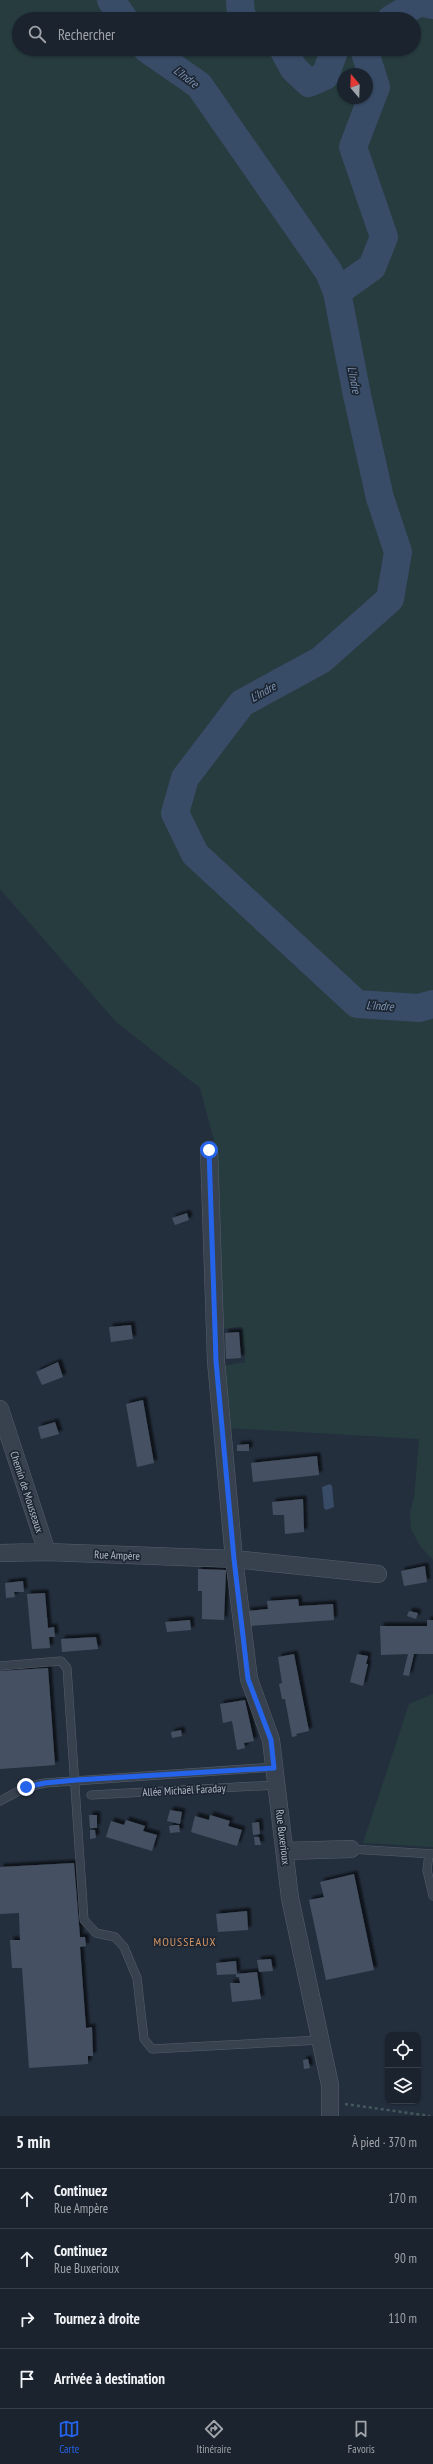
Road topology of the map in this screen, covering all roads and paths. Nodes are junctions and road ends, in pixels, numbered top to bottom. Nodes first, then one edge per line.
1 (209, 1150) dead end
2 (0, 1409) edge
3 (47, 1552) junction
4 (0, 1553) edge
5 (234, 1559) junction
6 (378, 1574) dead end
7 (0, 1666) edge
8 (274, 1768) junction
9 (76, 1780) junction
10 (276, 1785) junction
11 (91, 1796) dead end
12 (0, 1801) edge
13 (350, 1849) joint
14 (286, 1851) junction
15 (431, 1854) edge
16 (433, 1896) edge
17 (321, 2040) junction
18 (331, 2109) edge
19 (430, 2116) edge

1 - 5 street
2 - 3 street, Chemin de Mousseaux
3 - 4 street, Rue Ampère
3 - 5 street, Rue Ampère
5 - 6 street, Rue Ampère
5 - 8 street, Rue Buxerioux
7 - 9 lane
8 - 9 lane
8 - 10 street, Rue Buxerioux
9 - 12 lane
9 - 17 lane
10 - 11 lane, Allée Michaël Faraday
10 - 14 street, Rue Buxerioux
13 - 14 street
13 - 15 lane
14 - 17 street, Rue Buxerioux
15 - 16 lane
17 - 18 street, Rue Buxerioux
18 - 19 path

